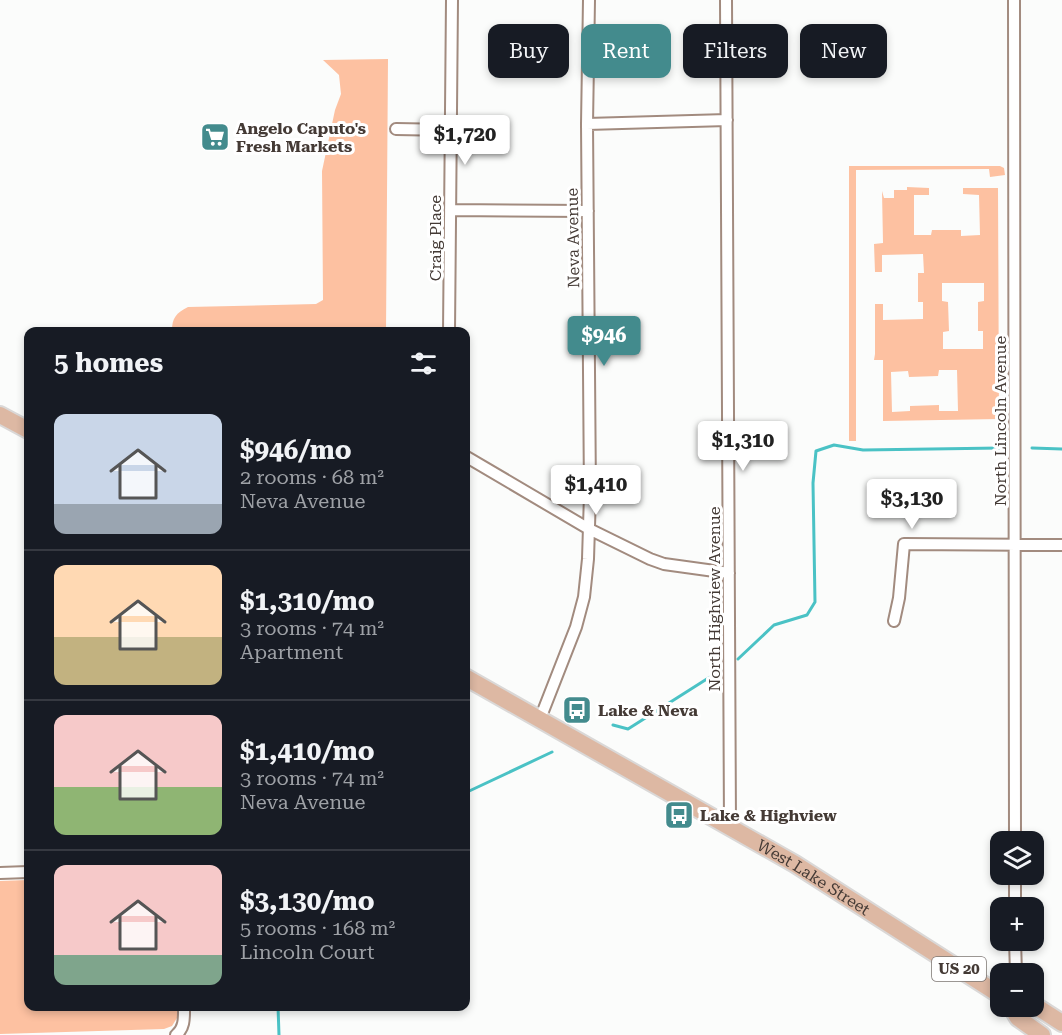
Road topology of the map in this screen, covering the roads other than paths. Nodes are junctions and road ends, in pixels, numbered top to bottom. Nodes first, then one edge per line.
1 (452, 0) edge
2 (589, 0) edge
3 (726, 0) edge
4 (1014, 0) edge
5 (727, 120) junction
6 (587, 124) junction
7 (396, 129) dead end
8 (451, 129) junction
9 (450, 210) junction
10 (588, 211) junction
11 (449, 327) edge
12 (0, 415) edge
13 (24, 428) edge
14 (470, 459) edge
15 (589, 529) junction
16 (1016, 545) junction
17 (1062, 545) edge
18 (729, 573) junction
19 (894, 621) dead end
20 (470, 679) edge
21 (540, 719) junction
22 (730, 825) junction
23 (1016, 831) edge
24 (24, 872) edge
25 (0, 873) edge
26 (990, 989) edge
27 (184, 1011) edge
28 (1044, 1011) edge
29 (1017, 1017) edge
30 (1062, 1023) edge
31 (178, 1033) edge
32 (1042, 1035) edge

1 - 8 street, Craig Place
2 - 6 street, Neva Avenue
3 - 5 street, North Highview Avenue
4 - 16 street, North Lincoln Avenue
5 - 6 street
5 - 18 street, North Highview Avenue
6 - 10 street, Neva Avenue
7 - 8 street
8 - 9 street, Craig Place
9 - 10 street
9 - 11 street, Craig Place
10 - 15 street, Neva Avenue
12 - 13 main road
14 - 15 street
15 - 18 street
15 - 21 street, Neva Avenue
16 - 17 street
16 - 19 street
16 - 23 street, North Lincoln Avenue
18 - 22 street, North Highview Avenue
20 - 21 main road, West Lake Street / US 20
21 - 22 main road, West Lake Street / US 20
22 - 26 main road, West Lake Street / US 20
24 - 25 street
27 - 31 street
28 - 30 main road
29 - 32 main road

